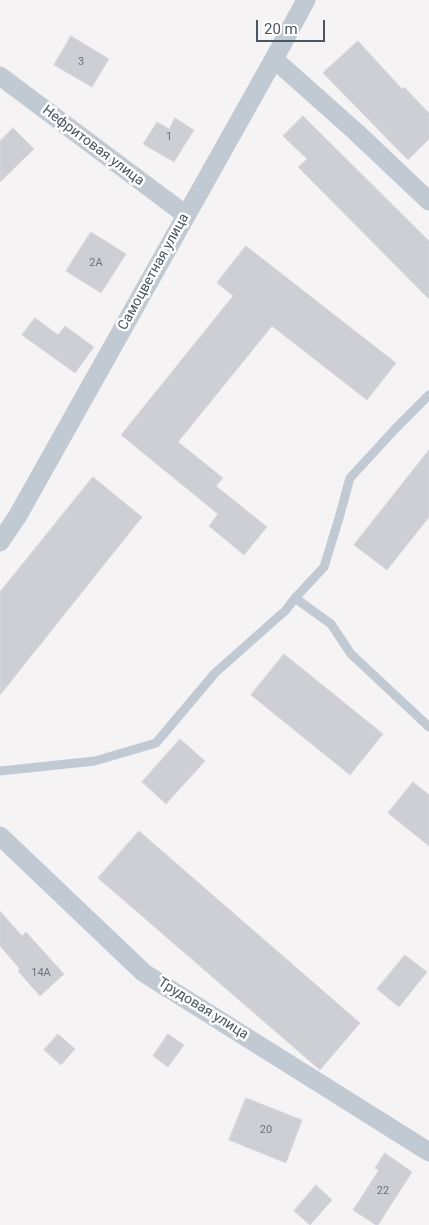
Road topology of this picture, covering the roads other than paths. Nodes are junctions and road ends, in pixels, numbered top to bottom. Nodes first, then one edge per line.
1 (306, 0) edge
2 (274, 59) junction
3 (0, 76) edge
4 (429, 201) edge
5 (186, 215) junction
6 (429, 395) edge
7 (0, 542) edge
8 (295, 598) junction
9 (429, 728) edge
10 (0, 772) edge
11 (0, 836) edge
12 (429, 1152) edge

1 - 2 street, Самоцветная улица
2 - 4 street
2 - 5 street, Самоцветная улица
3 - 5 street, Нефритовая улица
5 - 7 street, Самоцветная улица
6 - 8 lane
8 - 9 lane
8 - 10 lane
11 - 12 street, Трудовая улица

